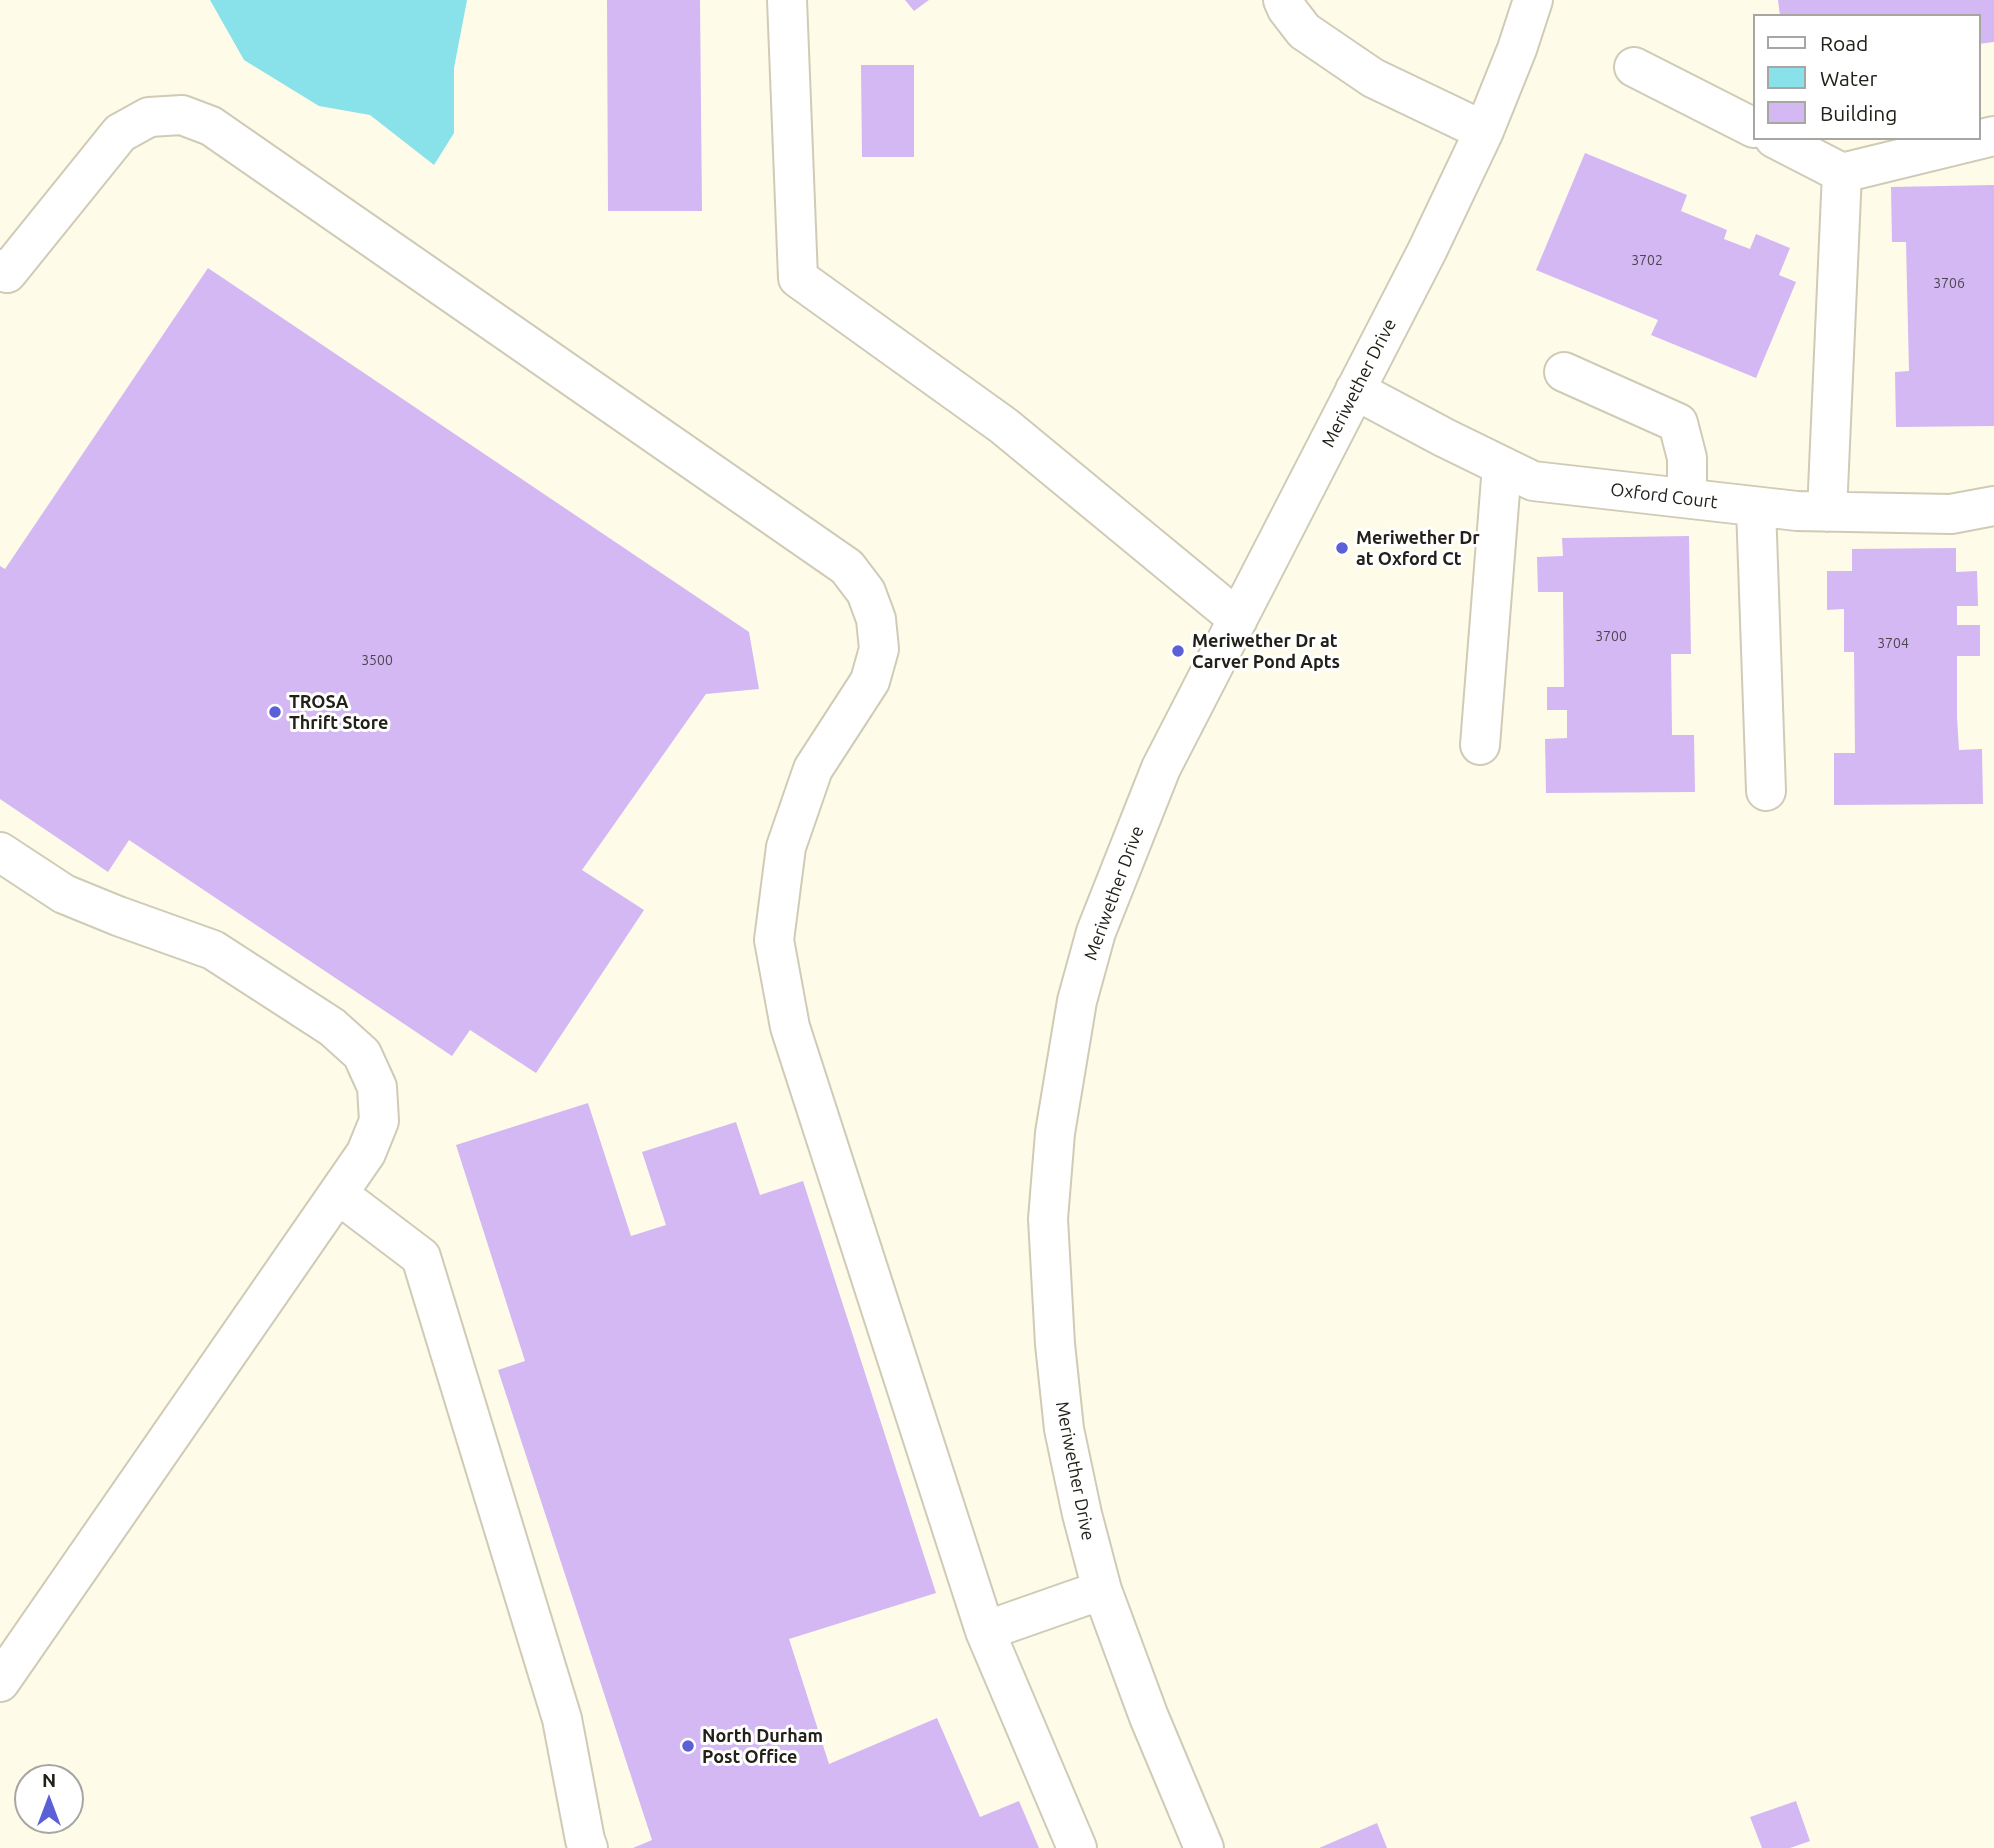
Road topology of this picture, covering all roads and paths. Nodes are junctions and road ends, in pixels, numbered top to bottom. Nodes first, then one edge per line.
1 (787, 0) edge
2 (1283, 0) edge
3 (1533, 0) edge
4 (1634, 67) dead end
5 (1752, 127) edge
6 (1484, 131) junction
7 (1778, 140) edge
8 (1978, 140) edge
9 (1842, 173) junction
10 (0, 269) edge
11 (1564, 372) dead end
12 (1355, 390) junction
13 (1502, 466) junction
14 (1687, 498) junction
15 (1994, 506) edge
16 (1756, 507) junction
17 (1827, 512) junction
18 (1238, 619) junction
19 (1480, 745) dead end
20 (1766, 791) dead end
21 (0, 852) edge
22 (338, 1194) junction
23 (1102, 1590) junction
24 (985, 1631) junction
25 (0, 1682) edge
26 (589, 1848) edge
27 (1077, 1848) edge
28 (1203, 1848) edge

1 - 18 street
2 - 6 street
3 - 6 street, Meriwether Drive
4 - 5 street
6 - 12 street, Meriwether Drive
7 - 9 street
8 - 9 street
9 - 17 street
10 - 24 street
11 - 14 street
12 - 13 street, Oxford Court
12 - 18 street, Meriwether Drive
13 - 14 street, Oxford Court
13 - 19 street
14 - 16 street, Oxford Court
15 - 17 street, Oxford Court
16 - 17 street, Oxford Court
16 - 20 street
18 - 23 street, Meriwether Drive
21 - 22 street
22 - 25 street
22 - 26 street
23 - 24 street
23 - 28 street, Meriwether Drive
24 - 27 street

